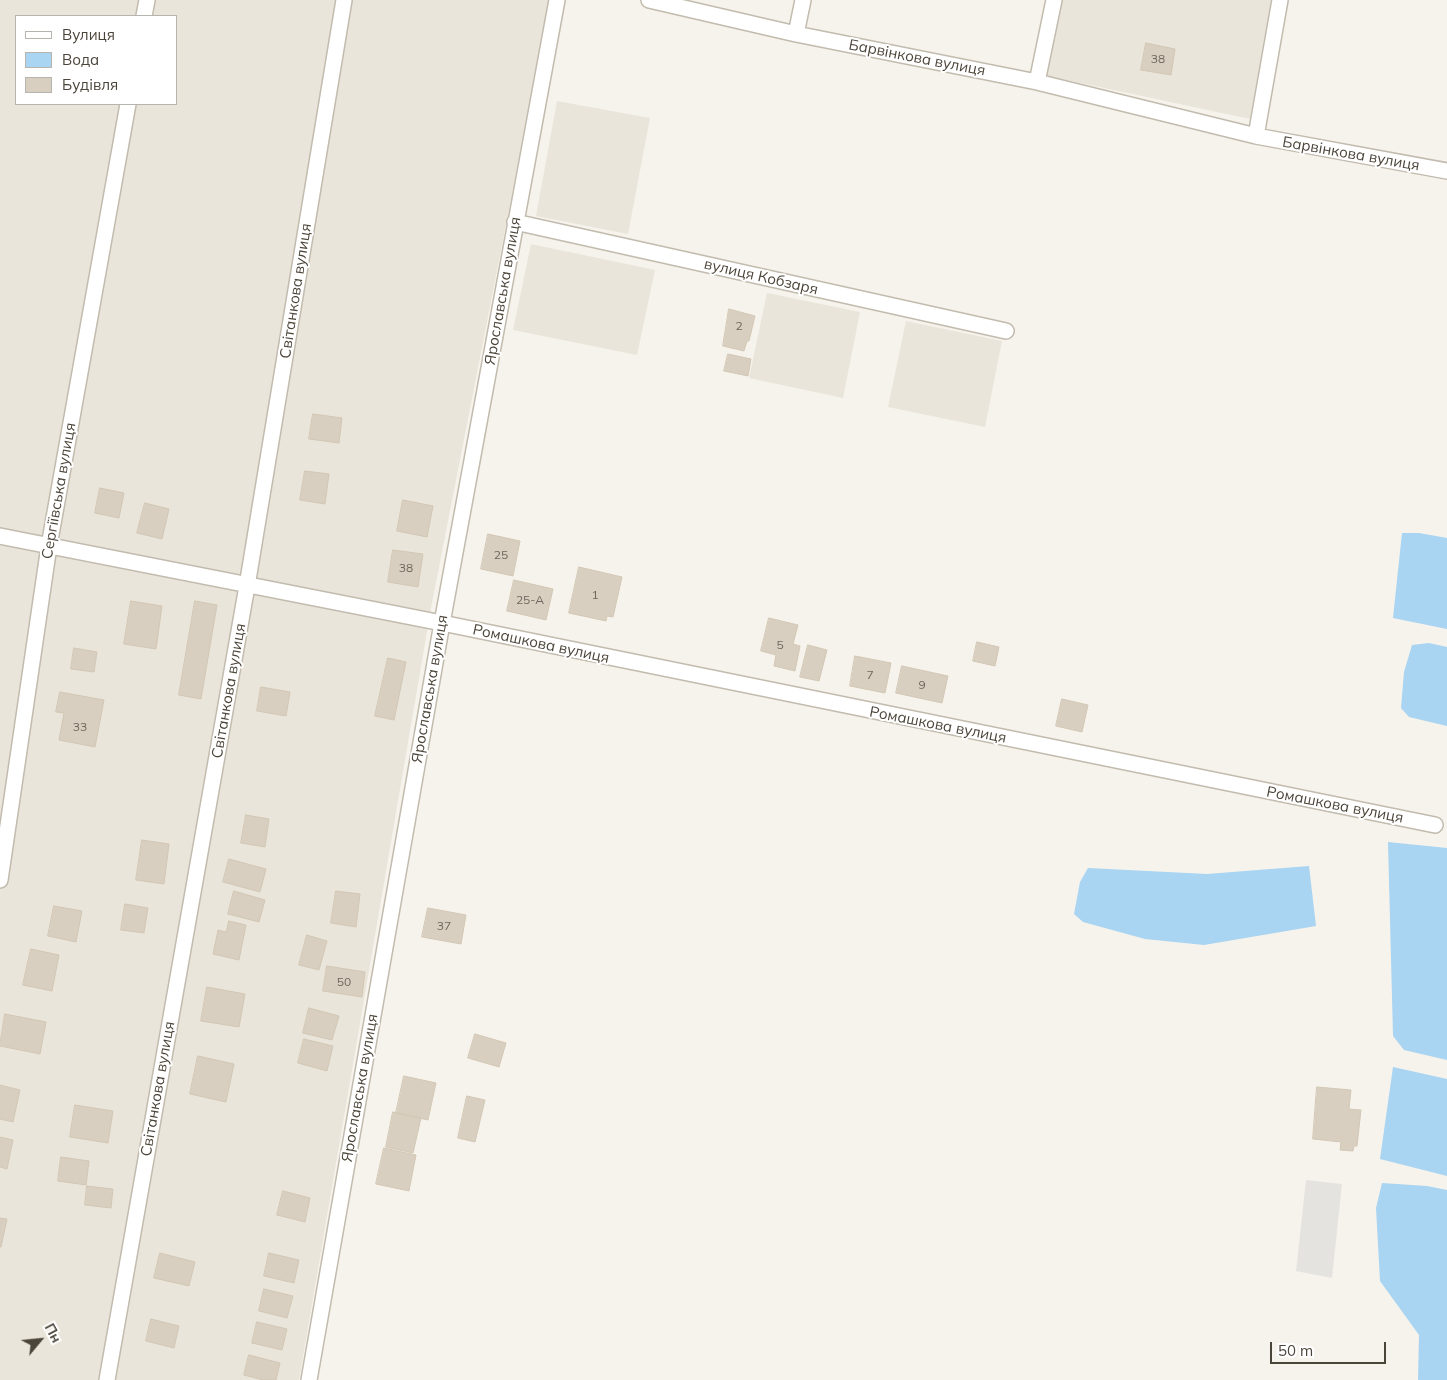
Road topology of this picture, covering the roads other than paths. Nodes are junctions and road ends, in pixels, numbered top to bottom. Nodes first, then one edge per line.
1 (147, 0) edge
2 (344, 0) edge
3 (557, 0) edge
4 (649, 0) edge
5 (803, 0) edge
6 (1054, 0) edge
7 (1280, 0) edge
8 (144, 15) edge
9 (796, 34) junction
10 (1037, 82) junction
11 (128, 105) edge
12 (1256, 136) junction
13 (1447, 171) edge
14 (515, 222) junction
15 (1006, 332) dead end
16 (0, 536) edge
17 (49, 546) junction
18 (247, 586) junction
19 (442, 623) junction
20 (1435, 825) dead end
21 (0, 880) edge
22 (107, 1380) edge
23 (309, 1380) edge

1 - 8 street
2 - 18 street, Світанкова вулиця
3 - 14 street, Ярославська вулиця
4 - 9 street, Барвінкова вулиця
5 - 9 street
6 - 10 street
7 - 12 street
9 - 10 street, Барвінкова вулиця
10 - 12 street, Барвінкова вулиця
11 - 17 street, Сергіївська вулиця
12 - 13 street, Барвінкова вулиця
14 - 15 street, вулиця Кобзаря
14 - 19 street, Ярославська вулиця
16 - 17 street, Ромашкова вулиця
17 - 18 street, Ромашкова вулиця
17 - 21 street, Сергіївська вулиця
18 - 19 street, Ромашкова вулиця
18 - 22 street, Світанкова вулиця
19 - 20 street, Ромашкова вулиця
19 - 23 street, Ярославська вулиця

